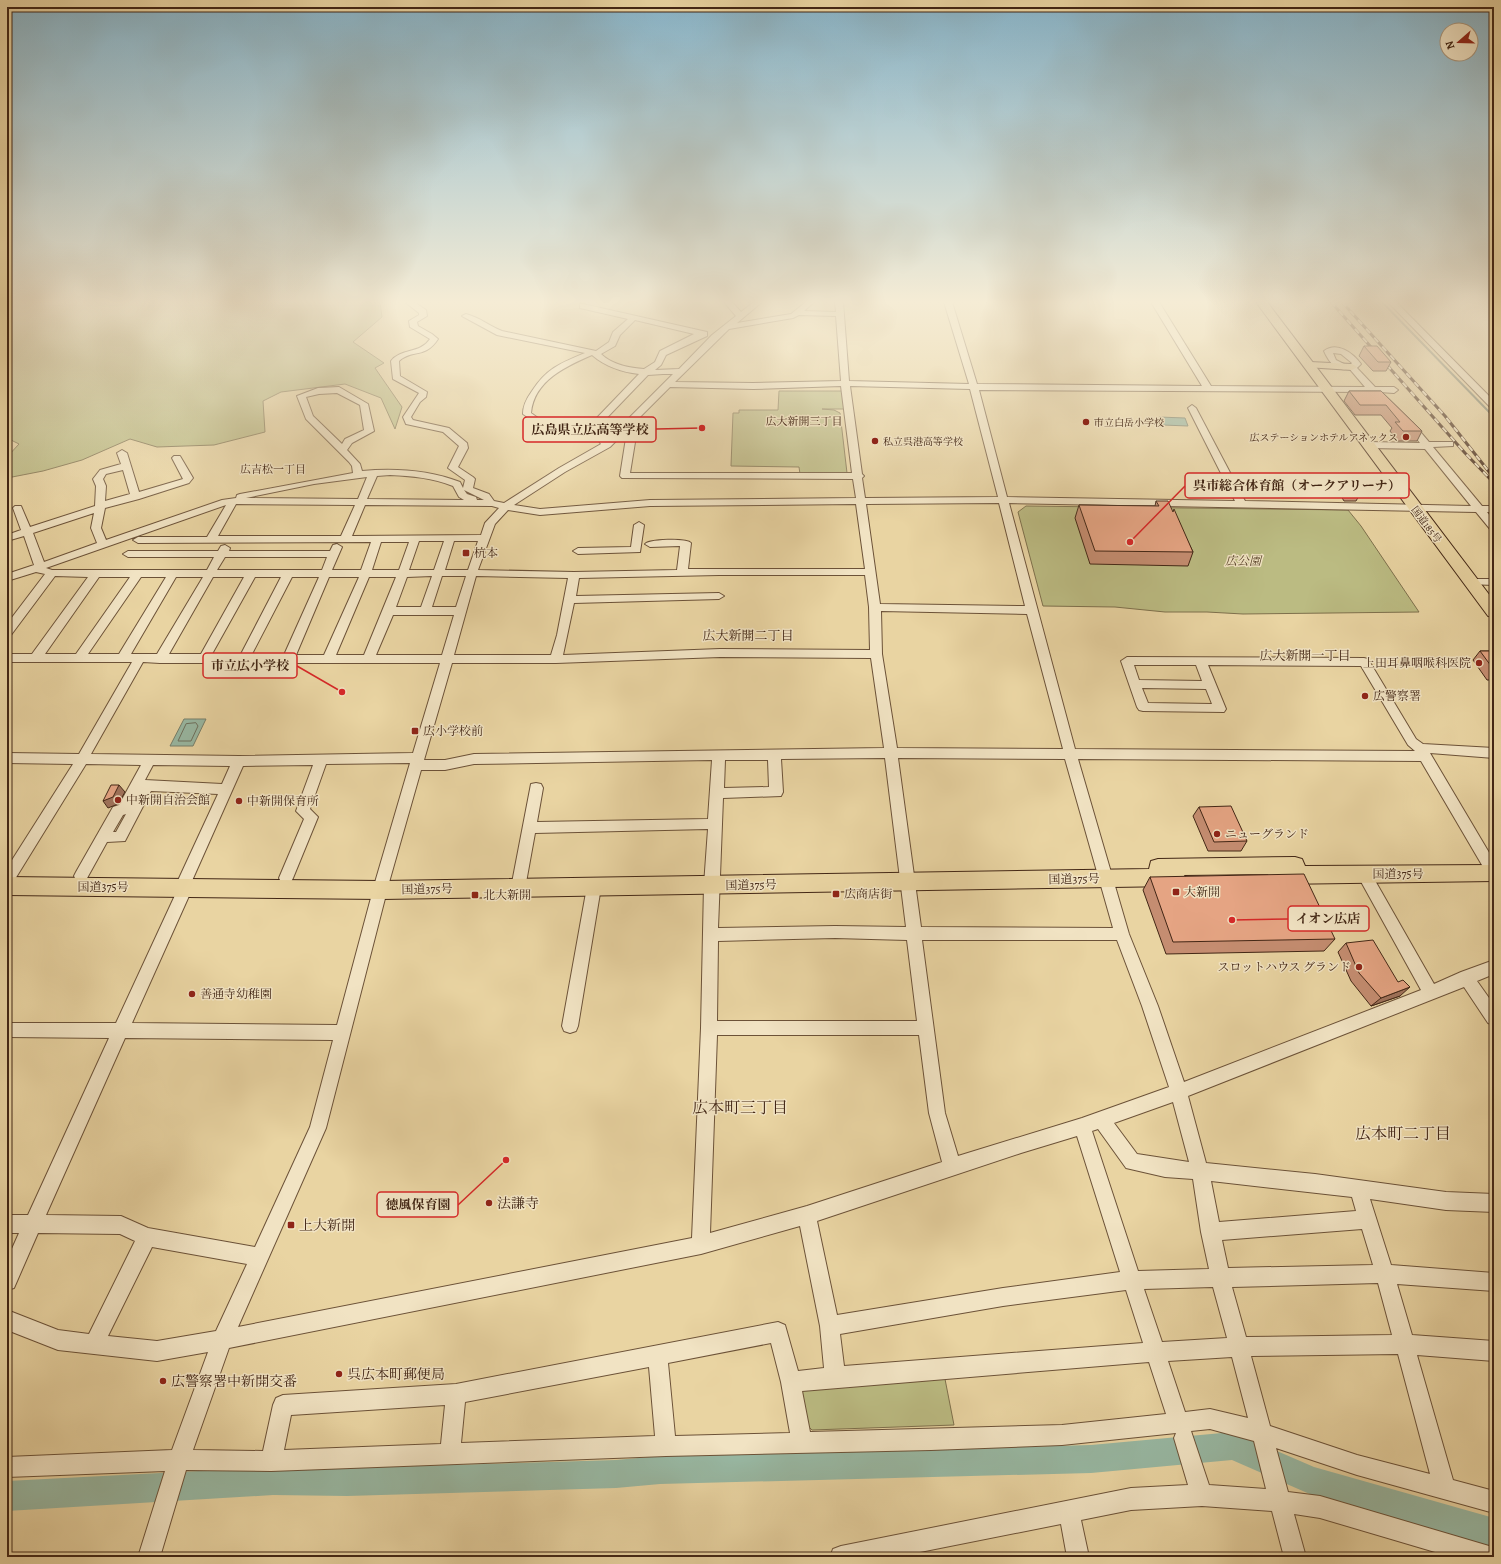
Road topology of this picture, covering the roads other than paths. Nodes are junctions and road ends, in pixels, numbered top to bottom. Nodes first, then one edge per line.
1 (396, 375) edge
2 (547, 375) edge
3 (643, 375) edge
4 (678, 375) edge
5 (844, 375) edge
6 (970, 375) edge
7 (1199, 375) edge
8 (1317, 375) edge
9 (1356, 375) edge
10 (1464, 375) edge
11 (845, 383) junction
12 (670, 384) junction
13 (974, 387) junction
14 (1208, 389) junction
15 (1327, 389) junction
16 (1372, 390) junction
17 (1394, 390) dead end
18 (1382, 400) edge
19 (1494, 406) edge
20 (1192, 408) dead end
21 (1404, 419) edge
22 (593, 427) junction
23 (618, 435) junction
24 (1450, 444) dead end
25 (607, 445) junction
26 (1368, 445) junction
27 (1426, 445) junction
28 (343, 450) junction
29 (122, 453) dead end
30 (177, 458) dead end
31 (126, 466) junction
32 (358, 475) junction
33 (373, 475) junction
34 (859, 476) junction
35 (136, 496) junction
36 (1005, 500) junction
37 (361, 502) junction
38 (479, 502) junction
39 (492, 502) junction
40 (860, 502) junction
41 (230, 503) junction
42 (1241, 503) junction
43 (506, 506) junction
44 (100, 507) junction
45 (1414, 507) junction
46 (18, 508) dead end
47 (1479, 509) junction
48 (1494, 509) edge
49 (639, 525) dead end
50 (1494, 527) edge
51 (27, 532) junction
52 (139, 535) junction
53 (7, 538) edge
54 (343, 538) junction
55 (415, 538) junction
56 (484, 538) junction
57 (211, 539) junction
58 (230, 539) junction
59 (377, 539) junction
60 (450, 539) junction
61 (103, 544) junction
62 (650, 544) dead end
63 (578, 551) dead end
64 (128, 554) junction
65 (222, 554) junction
66 (334, 554) junction
67 (39, 568) junction
68 (682, 572) junction
69 (869, 572) junction
70 (52, 573) junction
71 (252, 573) junction
72 (403, 573) junction
73 (439, 573) junction
74 (472, 573) junction
75 (96, 574) junction
76 (115, 574) junction
77 (138, 574) junction
78 (173, 574) junction
79 (209, 574) junction
80 (288, 574) junction
81 (326, 574) junction
82 (365, 574) junction
83 (574, 575) junction
84 (7, 578) edge
85 (1471, 582) junction
86 (1494, 582) edge
87 (719, 596) dead end
88 (568, 600) junction
89 (875, 607) junction
90 (1032, 610) junction
91 (389, 611) junction
92 (425, 611) junction
93 (461, 611) junction
94 (1494, 612) edge
95 (7, 632) edge
96 (876, 654) junction
97 (7, 658) edge
98 (123, 658) junction
99 (140, 658) junction
100 (244, 658) junction
101 (447, 658) junction
102 (35, 659) junction
103 (79, 659) junction
104 (160, 659) junction
105 (204, 659) junction
106 (288, 659) junction
107 (328, 659) junction
108 (368, 659) junction
109 (556, 659) junction
110 (1200, 661) junction
111 (1135, 684) junction
112 (1210, 685) junction
113 (1422, 752) junction
114 (891, 753) junction
115 (1494, 753) edge
116 (774, 755) junction
117 (1071, 755) junction
118 (719, 756) junction
119 (7, 758) edge
120 (83, 758) junction
121 (150, 759) junction
122 (239, 761) junction
123 (321, 761) junction
124 (417, 762) junction
125 (142, 785) junction
126 (536, 788) dead end
127 (227, 789) junction
128 (716, 793) junction
129 (714, 824) junction
130 (529, 828) junction
131 (1492, 867) edge
132 (1103, 873) junction
133 (1364, 874) junction
134 (81, 876) junction
135 (907, 876) junction
136 (286, 878) junction
137 (8, 879) edge
138 (712, 880) junction
139 (519, 882) junction
140 (185, 884) junction
141 (382, 885) junction
142 (594, 887) junction
143 (915, 934) junction
144 (1122, 934) junction
145 (710, 935) junction
146 (1494, 967) edge
147 (1466, 978) junction
148 (1431, 993) junction
149 (1494, 1018) edge
150 (570, 1026) dead end
151 (709, 1028) junction
152 (927, 1028) junction
153 (7, 1030) edge
154 (122, 1030) junction
155 (343, 1033) junction
156 (1179, 1092) junction
157 (1101, 1119) junction
158 (1082, 1126) junction
159 (952, 1167) junction
160 (1200, 1172) junction
161 (1358, 1189) junction
162 (1494, 1203) edge
163 (807, 1215) junction
164 (1368, 1219) junction
165 (7, 1224) edge
166 (34, 1224) junction
167 (1210, 1232) junction
168 (147, 1237) junction
169 (700, 1245) junction
170 (261, 1257) junction
171 (1385, 1274) junction
172 (1220, 1276) junction
173 (7, 1280) edge
174 (1132, 1280) junction
175 (1494, 1282) edge
176 (7, 1320) edge
177 (830, 1326) junction
178 (222, 1340) junction
179 (94, 1344) junction
180 (1405, 1344) junction
181 (1238, 1348) junction
182 (1156, 1352) junction
183 (1494, 1352) edge
184 (658, 1356) junction
185 (835, 1377) junction
186 (791, 1382) junction
187 (456, 1394) junction
188 (1184, 1439) junction
189 (1263, 1441) junction
190 (802, 1444) junction
191 (666, 1446) junction
192 (450, 1454) junction
193 (271, 1461) junction
194 (7, 1467) edge
195 (174, 1477) junction
196 (1445, 1489) junction
197 (1277, 1491) junction
198 (1202, 1495) junction
199 (1494, 1502) edge
200 (1069, 1512) junction
201 (149, 1557) edge
202 (841, 1557) edge
203 (1078, 1557) edge
204 (1295, 1557) edge
205 (1489, 1557) edge

1 - 39 street
2 - 22 street
3 - 22 street
4 - 12 street
5 - 11 street
6 - 13 street
7 - 14 street
8 - 15 highway, 国道185号
9 - 16 street
10 - 19 street
11 - 12 street
11 - 13 street
11 - 34 street
12 - 23 street
13 - 14 street
13 - 36 street
14 - 15 street
15 - 16 street
15 - 26 highway, 国道185号
16 - 17 street
16 - 18 street
20 - 42 street
21 - 27 street
22 - 25 street
23 - 25 street
23 - 34 street
24 - 27 street
25 - 43 street
26 - 27 street
26 - 45 highway, 国道185号
27 - 47 street
28 - 28 street
28 - 32 street
29 - 31 street
30 - 35 street
31 - 35 street
31 - 44 street
32 - 33 street
32 - 41 street
33 - 37 street
33 - 38 street
34 - 40 street
35 - 44 street
36 - 40 street
36 - 42 street
36 - 90 street
37 - 38 street
37 - 41 street
37 - 54 street
38 - 39 street
39 - 43 street
40 - 43 street
40 - 69 street
41 - 52 street
41 - 57 street
42 - 45 street
43 - 56 street
44 - 51 street
44 - 61 street
45 - 47 street
45 - 85 highway, 国道185号
46 - 51 street
47 - 48 street
47 - 50 street
49 - 63 street
51 - 53 street
51 - 67 street
52 - 57 street
52 - 61 street
52 - 64 street
52 - 67 street
54 - 58 street
54 - 59 street
54 - 66 street
55 - 59 street
55 - 60 street
55 - 72 street
56 - 60 street
56 - 74 street
57 - 58 street
58 - 65 street
59 - 82 street
60 - 73 street
61 - 67 street
62 - 68 street
64 - 65 street
64 - 76 street
65 - 66 street
65 - 79 street
66 - 81 street
67 - 70 street
67 - 84 street
68 - 69 street
68 - 83 street
69 - 89 street
70 - 75 street
70 - 95 street
71 - 79 street
71 - 80 street
71 - 105 street
72 - 73 street
72 - 82 street
72 - 91 street
73 - 74 street
73 - 92 street
74 - 83 street
74 - 93 street
75 - 76 street
75 - 102 street
76 - 77 street
77 - 78 street
77 - 103 street
78 - 79 street
78 - 98 street
79 - 104 street
80 - 81 street
80 - 100 street
81 - 82 street
81 - 106 street
82 - 107 street
83 - 88 street
85 - 86 street
85 - 94 highway, 国道185号
87 - 88 street
88 - 109 street
89 - 90 street
89 - 96 street
90 - 117 street
91 - 92 street
91 - 108 street
92 - 93 street
93 - 101 street
96 - 109 street
96 - 114 street
97 - 102 street
98 - 99 street
98 - 103 street
99 - 104 street
99 - 120 street
100 - 105 street
100 - 106 street
101 - 108 street
101 - 109 street
101 - 124 street
102 - 103 street
104 - 105 street
106 - 107 street
107 - 108 street
110 - 111 street
110 - 112 street
110 - 113 street
111 - 112 street
111 - 112 street
113 - 115 street
113 - 117 street
113 - 131 street
114 - 116 street
114 - 117 street
114 - 135 street
116 - 118 street
116 - 128 street
117 - 132 street
118 - 124 street
118 - 128 street
119 - 120 street
120 - 121 street
120 - 137 street
121 - 122 street
121 - 125 street
122 - 123 street
122 - 127 street
123 - 124 street
123 - 136 street
124 - 141 street
125 - 127 street
125 - 134 street
126 - 130 street
127 - 140 street
128 - 129 street
129 - 130 street
129 - 138 street
130 - 139 street
131 - 132 highway, 国道375号
131 - 133 highway, 国道375号
132 - 133 highway, 国道375号
132 - 135 highway, 国道375号
132 - 144 street
133 - 148 street
134 - 137 highway, 国道375号
134 - 140 highway, 国道375号
135 - 138 highway, 国道375号
135 - 143 street
136 - 140 highway, 国道375号
136 - 141 highway, 国道375号
137 - 140 highway, 国道375号
138 - 139 highway, 国道375号
138 - 142 highway, 国道375号
138 - 145 street
139 - 141 highway, 国道375号
139 - 142 highway, 国道375号
140 - 141 highway, 国道375号
140 - 154 street
141 - 155 street
142 - 150 street
143 - 144 street
143 - 145 street
143 - 152 street
144 - 156 street
145 - 151 street
146 - 147 street
147 - 148 street
147 - 149 street
148 - 156 street
151 - 152 street
151 - 169 street
152 - 159 street
153 - 154 street
154 - 155 street
154 - 166 street
155 - 170 street
156 - 157 street
156 - 160 street
157 - 158 street
157 - 160 street
158 - 159 street
158 - 174 street
159 - 163 street
160 - 161 street
160 - 167 street
161 - 162 street
161 - 164 street
163 - 169 street
163 - 177 street
164 - 167 street
164 - 171 street
165 - 166 street
166 - 168 street
166 - 173 street
167 - 172 street
168 - 170 street
168 - 179 street
169 - 178 street
170 - 178 street
171 - 172 street
171 - 175 street
171 - 180 street
172 - 174 street
172 - 181 street
174 - 177 street
174 - 182 street
176 - 179 street
177 - 185 street
178 - 179 street
178 - 195 street
180 - 181 street
180 - 183 street
180 - 196 street
181 - 182 street
181 - 189 street
182 - 185 street
182 - 188 street
184 - 186 street
184 - 187 street
184 - 191 street
185 - 186 street
186 - 190 street
187 - 192 street
187 - 193 street
188 - 189 street
188 - 190 street
188 - 198 street
189 - 196 street
189 - 197 street
190 - 191 street
191 - 192 street
192 - 193 street
193 - 195 street
194 - 195 street
195 - 201 street
196 - 199 street
197 - 198 street
197 - 204 street
197 - 205 street
198 - 200 street
200 - 202 street
200 - 203 street

